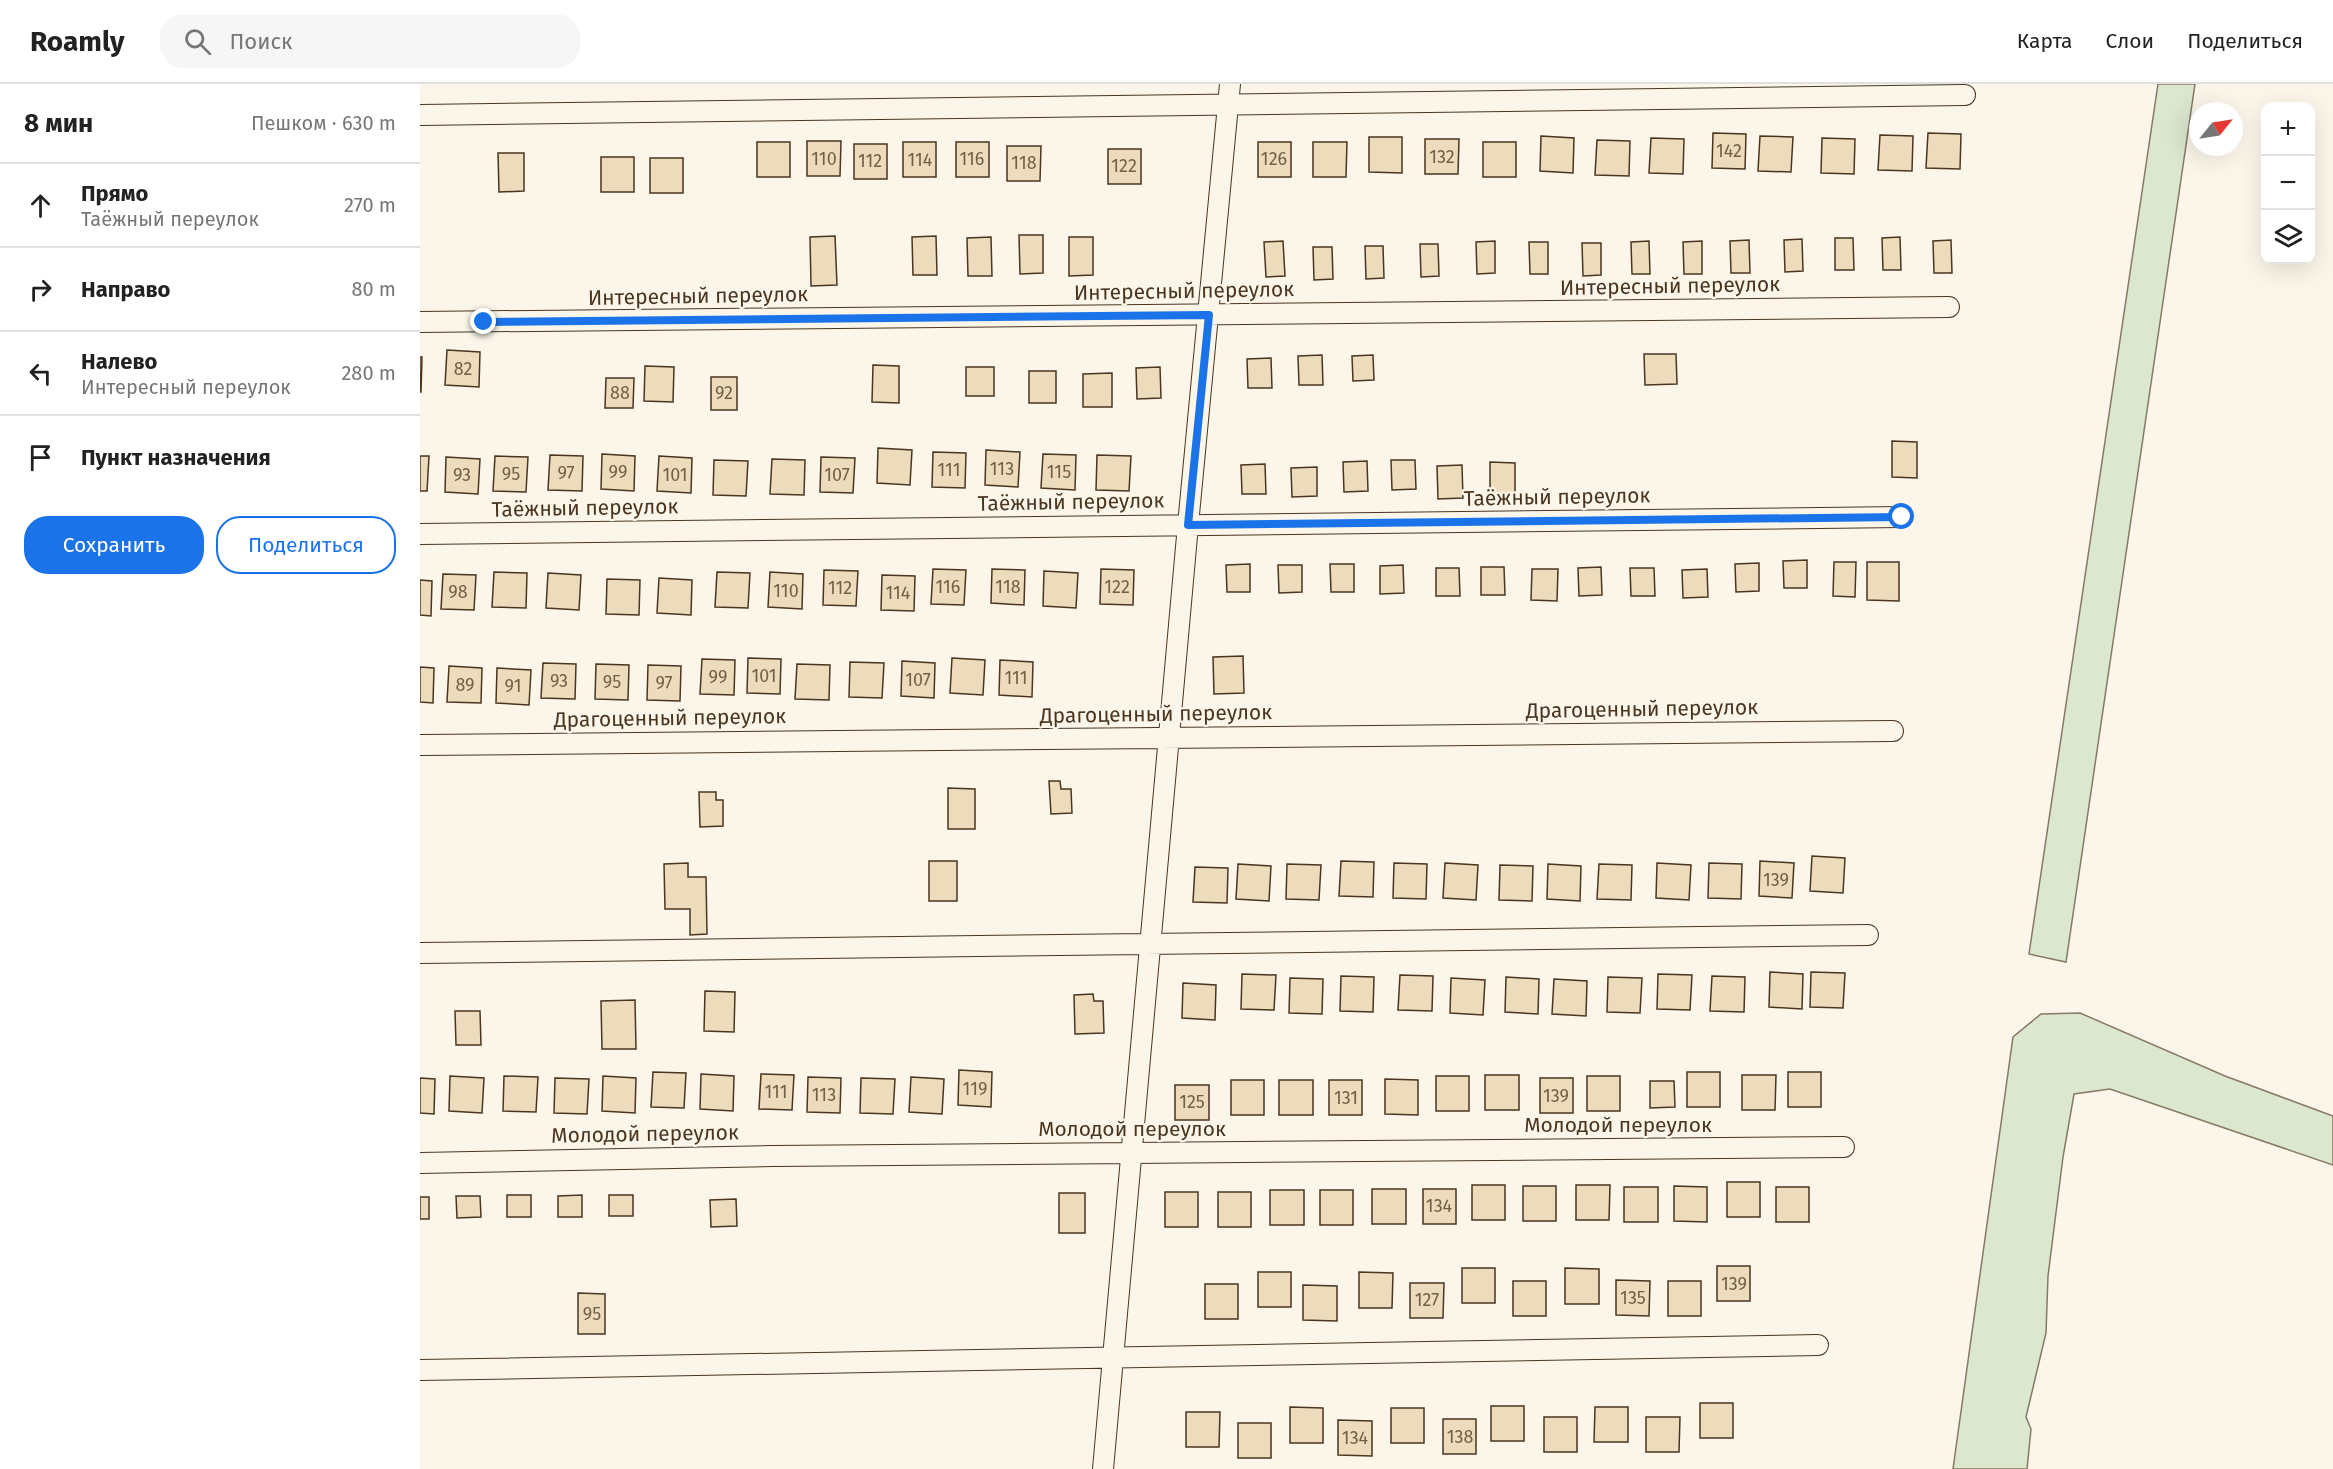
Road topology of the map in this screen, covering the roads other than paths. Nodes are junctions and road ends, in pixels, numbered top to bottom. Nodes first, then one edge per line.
1 (1230, 84) edge
2 (1965, 95) dead end
3 (1228, 105) junction
4 (420, 115) edge
5 (1949, 307) dead end
6 (1209, 315) junction
7 (420, 322) edge
8 (1902, 517) dead end
9 (1188, 525) junction
10 (420, 534) edge
11 (1893, 731) dead end
12 (1169, 738) junction
13 (420, 745) edge
14 (1868, 936) dead end
15 (1151, 944) junction
16 (420, 952) edge
17 (1844, 1147) dead end
18 (1131, 1153) junction
19 (420, 1163) edge
20 (1818, 1345) dead end
21 (1114, 1358) junction
22 (420, 1370) edge
23 (1103, 1469) edge

1 - 3 street
2 - 3 street
3 - 4 street
3 - 6 street
5 - 6 street, Интересный переулок
6 - 7 street, Интересный переулок
6 - 9 street
8 - 9 street, Таёжный переулок
9 - 10 street, Таёжный переулок
9 - 12 street
11 - 12 street, Драгоценный переулок
12 - 13 street, Драгоценный переулок
12 - 15 street
14 - 15 street
15 - 16 street
15 - 18 street
17 - 18 street, Молодой переулок
18 - 19 street, Молодой переулок
18 - 21 street
20 - 21 street
21 - 22 street
21 - 23 street

